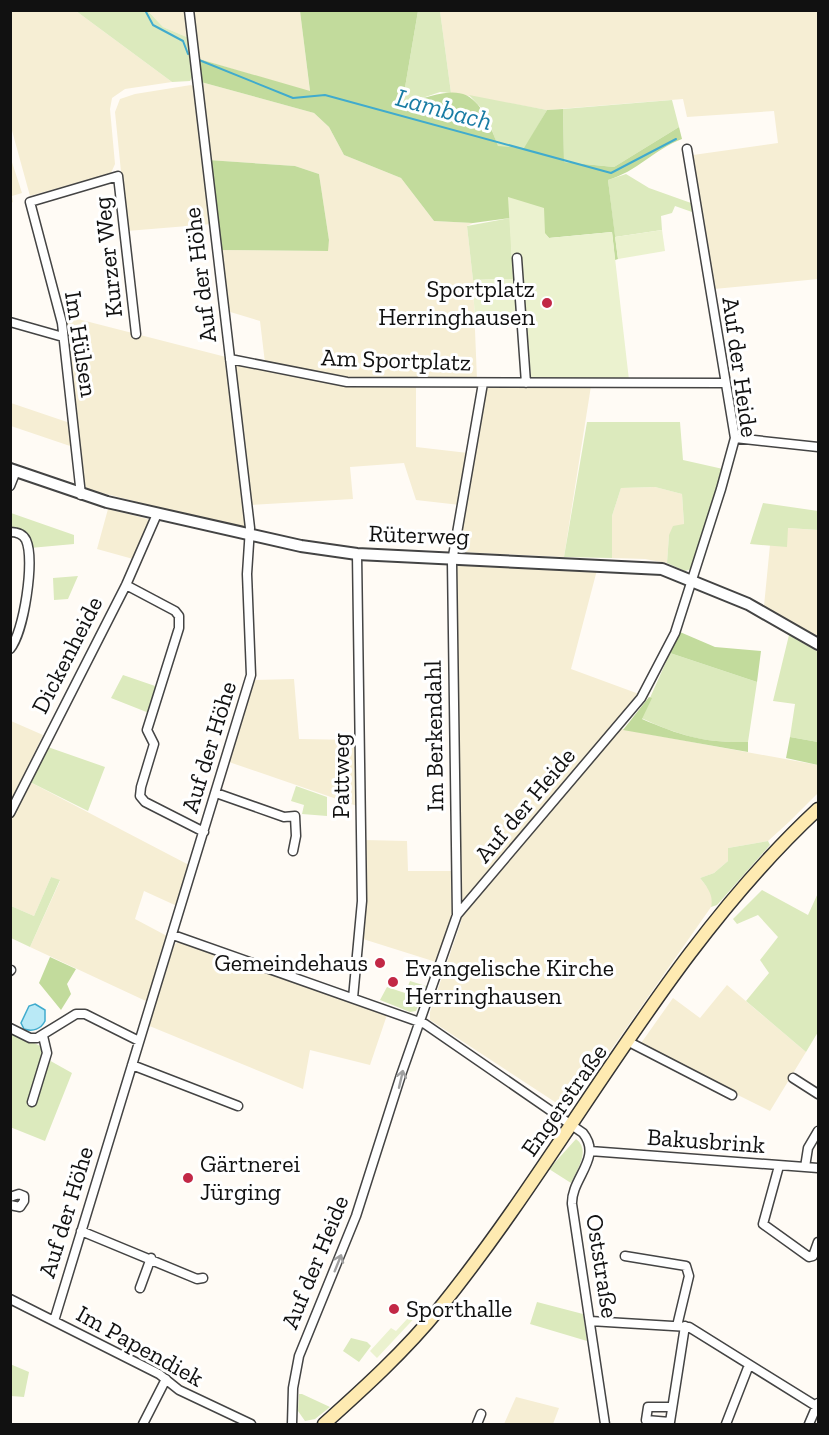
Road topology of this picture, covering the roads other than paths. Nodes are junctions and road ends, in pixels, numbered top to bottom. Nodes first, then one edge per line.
1 (189, 10) edge
2 (687, 148) dead end
3 (118, 176) joint
4 (517, 258) dead end
5 (10, 322) edge
6 (136, 334) dead end
7 (63, 337) junction
8 (230, 359) junction
9 (483, 383) junction
10 (526, 383) junction
11 (724, 383) junction
12 (735, 438) junction
13 (819, 447) edge
14 (13, 470) edge
15 (10, 486) edge
16 (81, 495) junction
17 (157, 514) junction
18 (10, 532) edge
19 (249, 536) junction
20 (357, 554) junction
21 (453, 557) junction
22 (692, 581) junction
23 (126, 585) junction
24 (819, 644) edge
25 (10, 649) edge
26 (216, 793) junction
27 (819, 809) edge
28 (10, 813) edge
29 (204, 832) junction
30 (292, 851) dead end
31 (457, 915) junction
32 (173, 935) junction
33 (353, 998) junction
34 (419, 1021) junction
35 (10, 1028) edge
36 (43, 1036) junction
37 (139, 1041) junction
38 (629, 1042) junction
39 (132, 1065) junction
40 (793, 1078) dead end
41 (819, 1094) edge
42 (732, 1095) dead end
43 (32, 1102) dead end
44 (238, 1106) dead end
45 (572, 1124) junction
46 (819, 1131) edge
47 (591, 1151) junction
48 (779, 1166) junction
49 (805, 1167) junction
50 (819, 1168) edge
51 (10, 1197) edge
52 (10, 1205) edge
53 (81, 1231) junction
54 (819, 1242) edge
55 (625, 1256) dead end
56 (151, 1258) junction
57 (203, 1278) dead end
58 (140, 1288) dead end
59 (10, 1299) edge
60 (54, 1321) junction
61 (590, 1321) junction
62 (681, 1326) junction
63 (749, 1365) junction
64 (166, 1379) junction
65 (817, 1404) edge
66 (672, 1407) dead end
67 (338, 1409) junction
68 (481, 1414) dead end
69 (231, 1420) edge
70 (143, 1425) edge
71 (251, 1425) edge
72 (292, 1425) edge
73 (317, 1425) edge
74 (324, 1425) edge
75 (477, 1425) edge
76 (605, 1425) edge
77 (726, 1425) edge
78 (809, 1425) edge

1 - 8 street, Auf der Höhe
2 - 11 street, Auf der Heide
3 - 6 street, Kurzer Weg
3 - 7 street, Im Hülsen
4 - 10 street
5 - 7 street
7 - 16 street, Im Hülsen
8 - 9 street, Am Sportplatz
8 - 19 street, Auf der Höhe
9 - 10 street, Am Sportplatz
9 - 21 street, Im Berkendahl
10 - 11 street, Am Sportplatz
11 - 12 street, Auf der Heide
12 - 13 street
12 - 22 street, Auf der Heide
14 - 15 street
14 - 16 street, Rüterweg
16 - 17 street, Rüterweg
17 - 19 street, Rüterweg
17 - 23 street, Dickenheide
18 - 25 street
19 - 20 street, Rüterweg
19 - 26 street, Auf der Höhe
20 - 21 street, Rüterweg
20 - 33 street, Pattweg
21 - 22 street, Rüterweg
21 - 31 street, Im Berkendahl
22 - 24 street, Rüterweg
22 - 31 street, Auf der Heide
23 - 28 street, Dickenheide
23 - 29 street
26 - 29 street, Auf der Höhe
26 - 30 street
27 - 38 main road, Engerstraße
29 - 32 street, Auf der Höhe
31 - 34 street, Auf der Heide
32 - 33 street
32 - 37 street, Auf der Höhe
33 - 34 street
34 - 45 street
72 -> 34 street, Auf der Heide
35 - 36 street
36 - 37 street
36 - 43 street
37 - 39 street, Auf der Höhe
38 - 42 street
38 - 45 main road, Engerstraße
39 - 44 street
39 - 53 street, Auf der Höhe
40 - 41 street
45 - 47 street
45 - 67 main road, Engerstraße
46 - 49 street
47 - 48 street, Bakusbrink
47 - 61 street, Oststraße
48 - 49 street, Bakusbrink
48 - 54 street
49 - 50 street, Bakusbrink
51 - 52 street
53 - 56 street
53 - 60 street, Auf der Höhe
55 - 62 street
56 - 57 street
56 - 58 street
59 - 60 street, Im Papendiek
60 - 64 street, Im Papendiek
61 - 62 street
61 - 76 street, Oststraße
62 - 63 street
62 - 66 street
63 - 65 street
63 - 77 street
64 - 69 street, Im Papendiek
64 - 70 street
65 - 78 street
67 - 73 main road, Engerstraße
67 - 74 main road, Engerstraße
68 - 75 street
69 - 71 street, Im Papendiek

